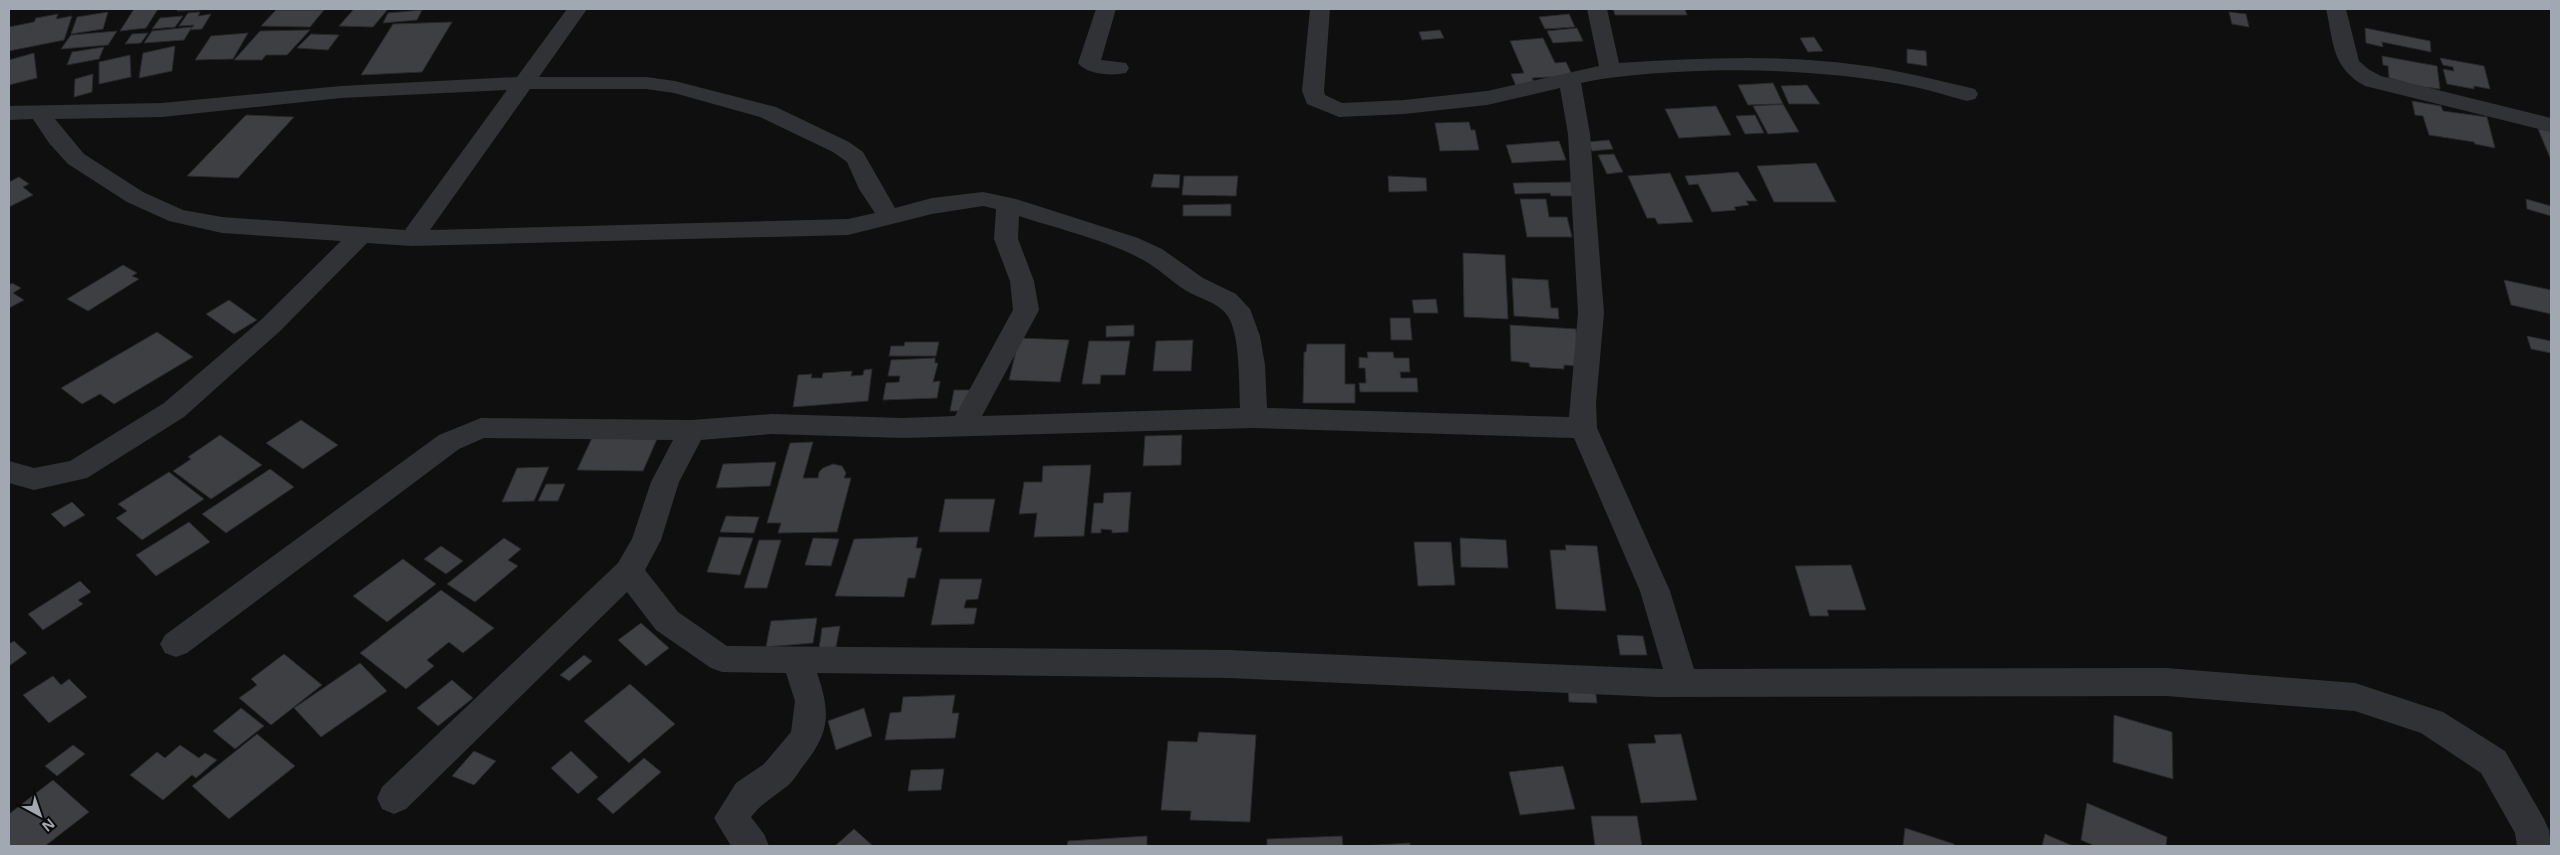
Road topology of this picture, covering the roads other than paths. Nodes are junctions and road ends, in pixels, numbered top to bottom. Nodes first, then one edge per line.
1 (576, 9) edge
2 (1106, 9) edge
3 (1320, 9) edge
4 (1597, 9) edge
5 (2336, 9) edge
6 (1118, 68) dead end
7 (1610, 70) junction
8 (1570, 81) junction
9 (525, 83) junction
10 (1967, 94) dead end
11 (9, 113) edge
12 (40, 114) junction
13 (2551, 125) edge
14 (1008, 204) junction
15 (889, 216) junction
16 (362, 234) junction
17 (412, 238) junction
18 (1254, 418) junction
19 (963, 426) junction
20 (1583, 428) junction
21 (692, 430) junction
22 (9, 472) edge
23 (630, 572) junction
24 (176, 644) dead end
25 (797, 660) junction
26 (1682, 683) junction
27 (394, 798) dead end
28 (752, 846) edge
29 (2534, 846) edge

1 - 9 street
2 - 6 street
3 - 8 street
4 - 7 street
5 - 13 street
7 - 8 street
7 - 10 street
8 - 20 street
9 - 12 street
9 - 15 street
9 - 17 street
11 - 12 street
12 - 16 street
14 - 15 street
14 - 18 street
14 - 19 street
15 - 17 street
16 - 17 street
16 - 22 street
18 - 19 street
18 - 20 street
19 - 21 street
20 - 26 street
21 - 23 street
21 - 24 street
23 - 25 street
23 - 27 street
25 - 26 street
25 - 28 street
26 - 29 street

